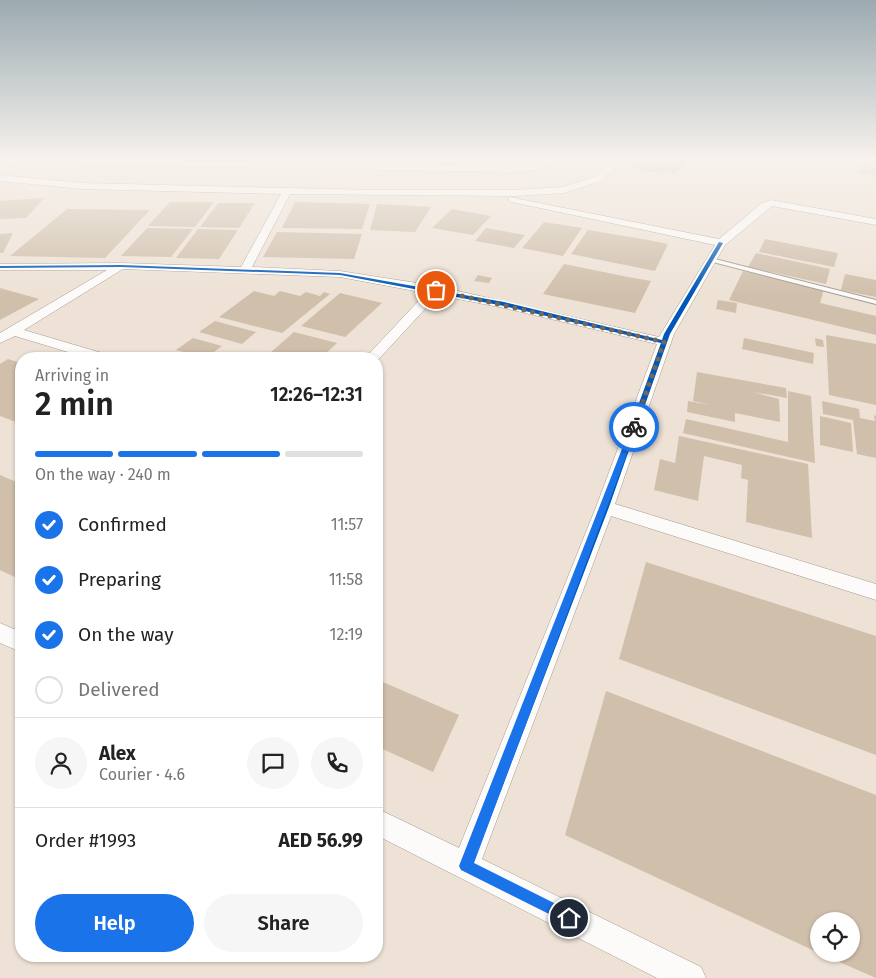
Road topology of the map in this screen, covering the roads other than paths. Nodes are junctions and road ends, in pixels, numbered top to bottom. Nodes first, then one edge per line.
1 (275, 204) edge
2 (559, 204) edge
3 (769, 204) edge
4 (775, 204) edge
5 (876, 222) edge
6 (716, 251) junction
7 (121, 266) junction
8 (0, 267) edge
9 (244, 271) junction
10 (436, 290) junction
11 (876, 302) edge
12 (13, 331) junction
13 (0, 339) edge
14 (664, 342) junction
15 (84, 352) edge
16 (377, 352) edge
17 (605, 506) junction
18 (876, 592) edge
19 (0, 632) edge
20 (15, 640) edge
21 (383, 824) edge
22 (466, 866) junction
23 (690, 978) edge

1 - 9 street
2 - 6 street
3 - 6 street
4 - 5 street
6 - 11 lane
6 - 14 street
7 - 8 street
7 - 9 street
7 - 12 street
9 - 10 street
10 - 14 street
10 - 16 street
12 - 13 street
12 - 15 street
14 - 17 street
17 - 18 street
17 - 22 street
19 - 20 street
21 - 22 street
22 - 23 street

